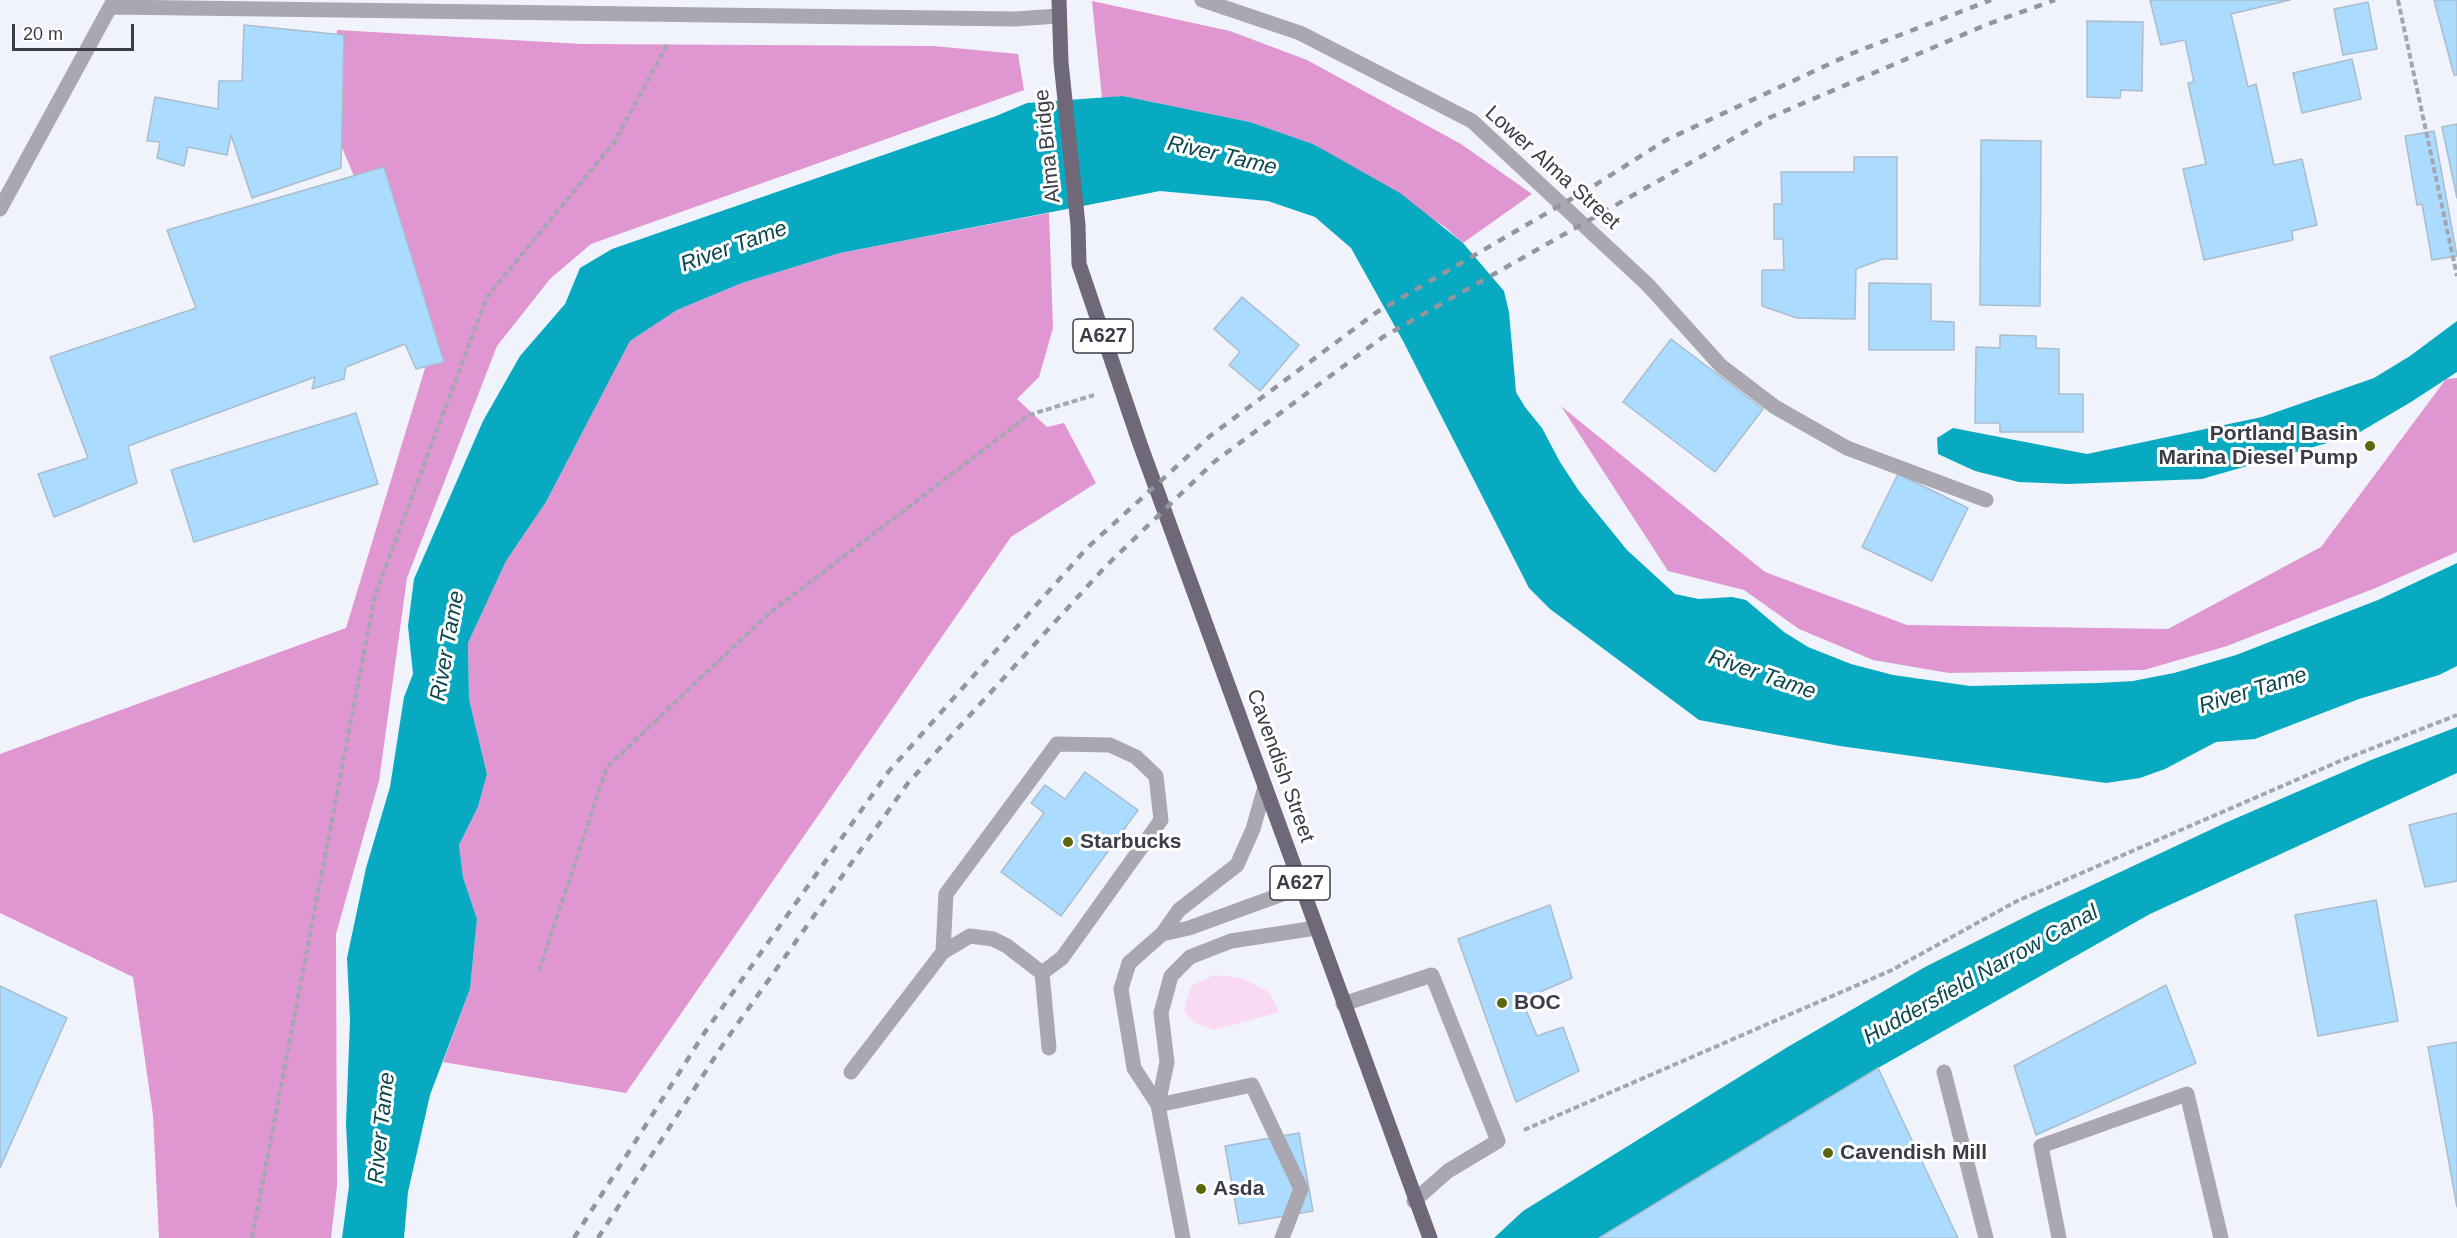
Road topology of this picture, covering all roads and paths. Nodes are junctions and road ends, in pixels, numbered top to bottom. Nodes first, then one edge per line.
1 (1059, 0) edge
2 (1202, 0) edge
3 (2398, 0) edge
4 (112, 3) edge
5 (683, 13) junction
6 (1059, 16) junction
7 (0, 209) edge
8 (2457, 276) edge
9 (1119, 382) junction
10 (1986, 500) dead end
11 (2457, 715) edge
12 (1265, 787) junction
13 (1302, 887) junction
14 (1316, 928) junction
15 (1162, 934) junction
16 (943, 952) junction
17 (539, 971) dead end
18 (1041, 973) junction
19 (1343, 1004) junction
20 (1049, 1048) dead end
21 (851, 1072) dead end
22 (1944, 1072) dead end
23 (1158, 1105) junction
24 (1498, 1141) junction
25 (1414, 1201) junction
26 (252, 1238) edge
27 (1183, 1238) edge
28 (1282, 1238) edge
29 (1430, 1238) edge
30 (1986, 1238) edge
31 (2059, 1238) edge
32 (2221, 1238) edge

1 - 6 main road, A627
2 - 10 street, Lower Alma Street
3 - 8 path
4 - 5 street
4 - 7 street
5 - 6 street
5 - 26 path
6 - 9 main road, Alma Bridge / A627
9 - 12 main road, Cavendish Street / A627
9 - 17 path
11 - 24 path
12 - 13 main road, Cavendish Street / A627
12 - 15 street
13 - 14 main road, Cavendish Street / A627
13 - 15 street
14 - 19 main road, Cavendish Street / A627
14 - 23 street
15 - 23 street
16 - 18 street
16 - 18 street
16 - 21 street
18 - 20 street
19 - 24 street
19 - 25 main road, Cavendish Street / A627
22 - 30 street
23 - 27 street
23 - 28 street
24 - 25 street
25 - 29 main road, Cavendish Street / A627
31 - 32 street

